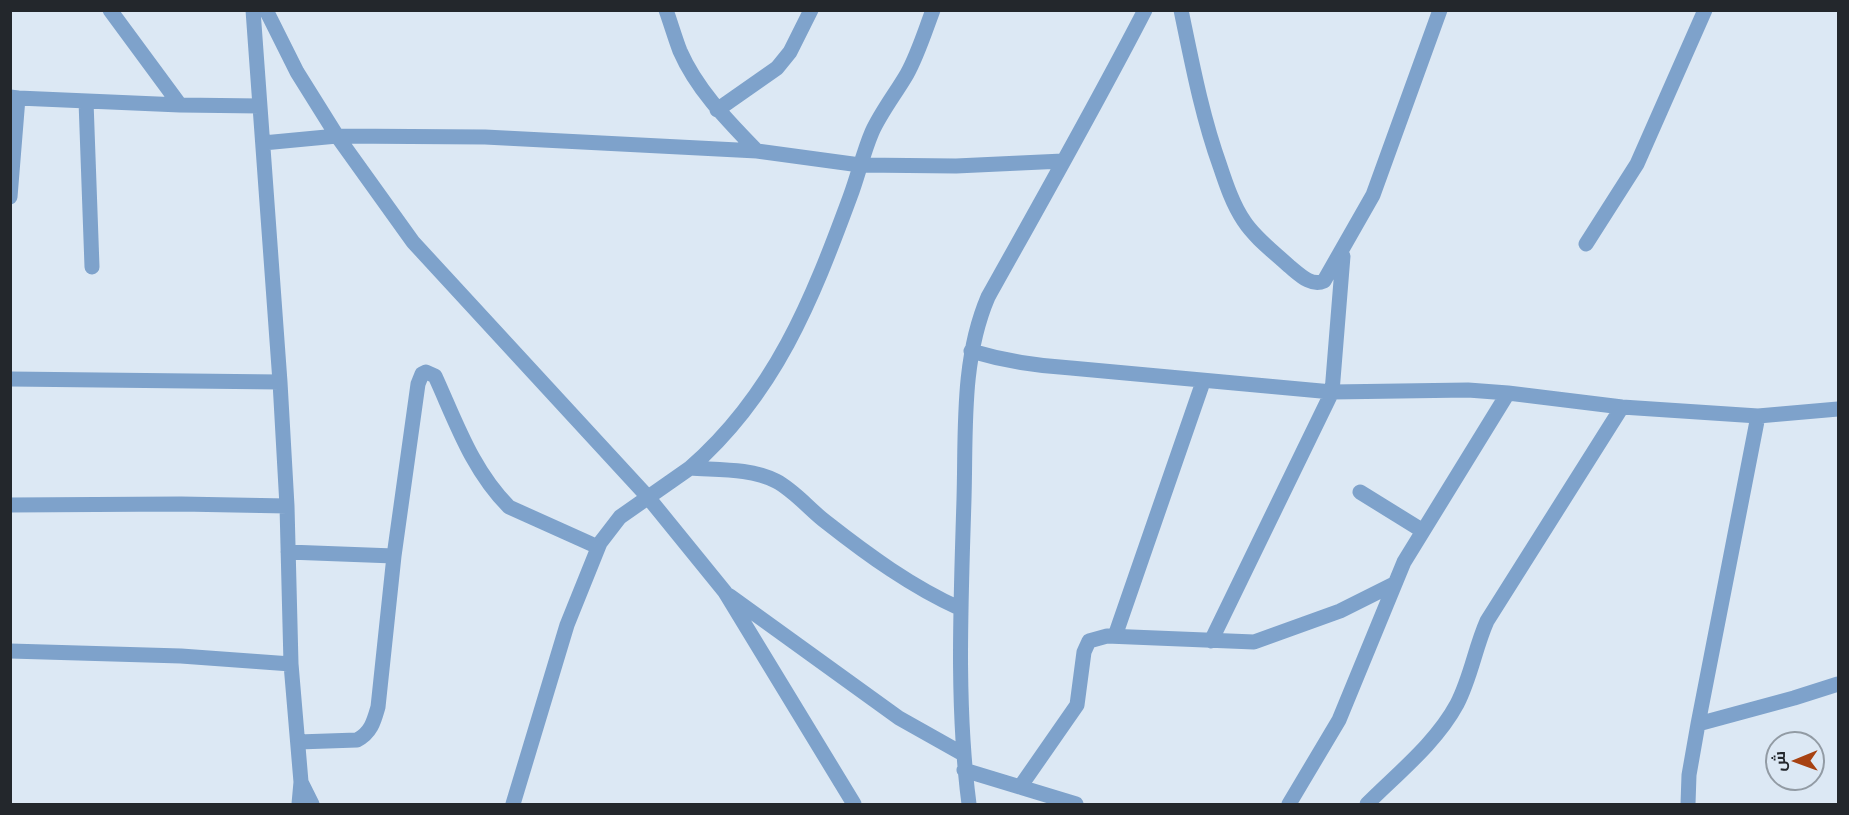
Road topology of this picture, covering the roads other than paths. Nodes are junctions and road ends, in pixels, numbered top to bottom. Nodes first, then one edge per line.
1 (110, 10) edge
2 (253, 10) edge
3 (266, 10) edge
4 (666, 10) edge
5 (811, 10) edge
6 (933, 10) edge
7 (1145, 10) edge
8 (1181, 10) edge
9 (1440, 10) edge
10 (1705, 10) edge
11 (14, 98) edge
12 (86, 101) junction
13 (180, 105) junction
14 (260, 106) junction
15 (717, 110) junction
16 (337, 136) junction
17 (263, 144) junction
18 (757, 152) junction
19 (1063, 160) junction
20 (860, 165) junction
21 (10, 197) edge
22 (1586, 244) dead end
23 (1343, 251) junction
24 (92, 267) dead end
25 (971, 351) junction
26 (10, 380) edge
27 (280, 382) junction
28 (1203, 382) junction
29 (1332, 392) junction
30 (1508, 393) junction
31 (1622, 407) junction
32 (1839, 409) edge
33 (1758, 416) junction
34 (690, 468) junction
35 (1360, 492) dead end
36 (647, 496) junction
37 (10, 505) edge
38 (287, 506) junction
39 (1423, 531) junction
40 (598, 548) junction
41 (288, 552) junction
42 (394, 556) junction
43 (1394, 584) junction
44 (725, 592) junction
45 (961, 609) junction
46 (1115, 636) junction
47 (1211, 641) junction
48 (10, 651) edge
49 (291, 664) junction
50 (1839, 684) edge
51 (1698, 724) junction
52 (298, 742) junction
53 (963, 754) junction
54 (964, 770) junction
55 (301, 782) junction
56 (1020, 787) junction
57 (299, 804) edge
58 (312, 804) edge
59 (513, 804) edge
60 (854, 804) edge
61 (969, 804) edge
62 (1076, 804) edge
63 (1290, 804) edge
64 (1367, 804) edge
65 (1688, 804) edge

1 - 13 street
2 - 14 street
3 - 16 street
4 - 15 street
5 - 15 street
6 - 20 street
7 - 19 street
8 - 23 street
9 - 23 street
10 - 22 street
11 - 12 street
11 - 21 street
12 - 13 street
12 - 24 street
13 - 14 street
14 - 17 street
15 - 18 street
16 - 17 street
16 - 18 street
16 - 36 street
17 - 27 street
18 - 20 street
19 - 20 street
19 - 25 street
20 - 34 street
23 - 29 street
25 - 28 street
25 - 45 street
26 - 27 street
27 - 38 street
28 - 29 street
28 - 46 street
29 - 30 street
29 - 47 street
30 - 31 street
30 - 39 street
31 - 33 street
31 - 64 street
32 - 33 street
33 - 51 street
34 - 36 street
34 - 45 street
35 - 39 street
36 - 40 street
36 - 44 street
37 - 38 street
38 - 41 street
39 - 43 street
40 - 42 street
40 - 59 street
41 - 42 street
41 - 49 street
42 - 52 street
43 - 47 street
43 - 63 street
44 - 53 street
44 - 60 street
45 - 53 street
46 - 47 street
46 - 56 street
48 - 49 street
49 - 52 street
50 - 51 street
51 - 65 street
52 - 55 street
53 - 54 street
54 - 56 street
54 - 61 street
55 - 57 street
55 - 58 street
56 - 62 street

